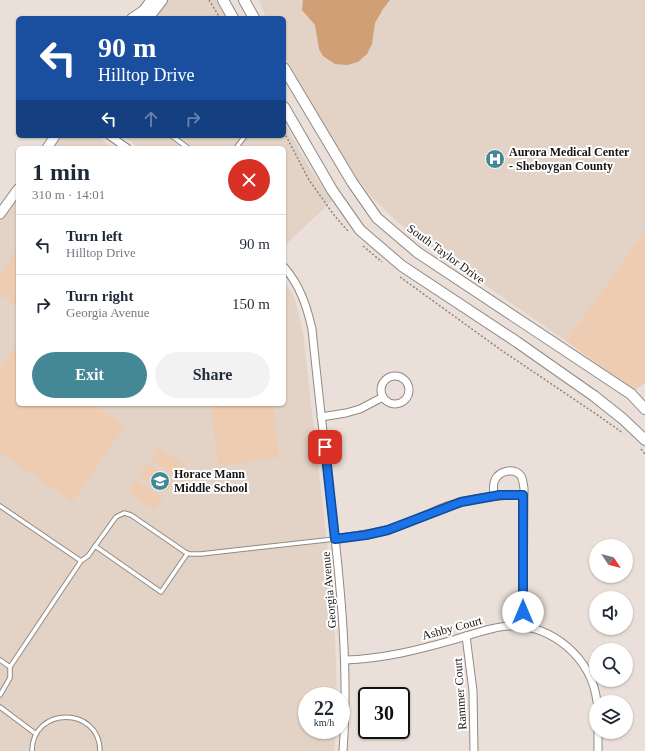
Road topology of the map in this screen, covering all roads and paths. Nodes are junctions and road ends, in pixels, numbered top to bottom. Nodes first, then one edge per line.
1 (151, 0) edge
2 (162, 0) edge
3 (210, 0) edge
4 (222, 0) edge
5 (244, 0) edge
6 (144, 15) edge
7 (219, 16) edge
8 (232, 16) edge
9 (253, 16) edge
10 (286, 71) edge
11 (286, 110) edge
12 (113, 138) edge
13 (175, 138) edge
14 (123, 146) edge
15 (185, 146) edge
16 (16, 192) edge
17 (0, 214) edge
18 (286, 270) edge
19 (383, 397) junction
20 (645, 410) edge
21 (321, 417) junction
22 (645, 440) edge
23 (523, 495) junction
24 (494, 496) junction
25 (0, 506) edge
26 (335, 539) junction
27 (95, 546) junction
28 (187, 554) junction
29 (81, 561) junction
30 (523, 626) junction
31 (466, 636) junction
32 (0, 660) edge
33 (345, 660) junction
34 (10, 667) junction
35 (0, 695) edge
36 (596, 695) edge
37 (0, 707) edge
38 (36, 734) junction
39 (598, 739) edge
40 (32, 751) edge
41 (100, 751) edge
42 (342, 751) edge
43 (474, 751) edge
44 (598, 751) edge

1 - 6 street
2 - 6 main road
3 - 7 path
4 - 8 main road
5 - 9 main road
10 - 20 main road, South Taylor Drive
11 - 22 main road
12 - 14 street
13 - 15 lane
16 - 17 street
18 - 21 street, Georgia Avenue
19 - 19 street
19 - 21 street
21 - 26 street, Georgia Avenue
23 - 24 street
23 - 24 street
23 - 30 street
24 - 26 street
25 - 29 lane
26 - 28 lane
26 - 33 street, Georgia Avenue
27 - 28 lane
27 - 28 lane
27 - 29 lane
29 - 34 lane
30 - 31 street, Ashby Court
30 - 36 street, Ashby Court
31 - 33 street, Ashby Court
31 - 43 street, Rammer Court
32 - 34 lane
33 - 42 street, Georgia Avenue
34 - 35 lane
37 - 38 lane
38 - 40 lane
38 - 41 lane
39 - 44 street

